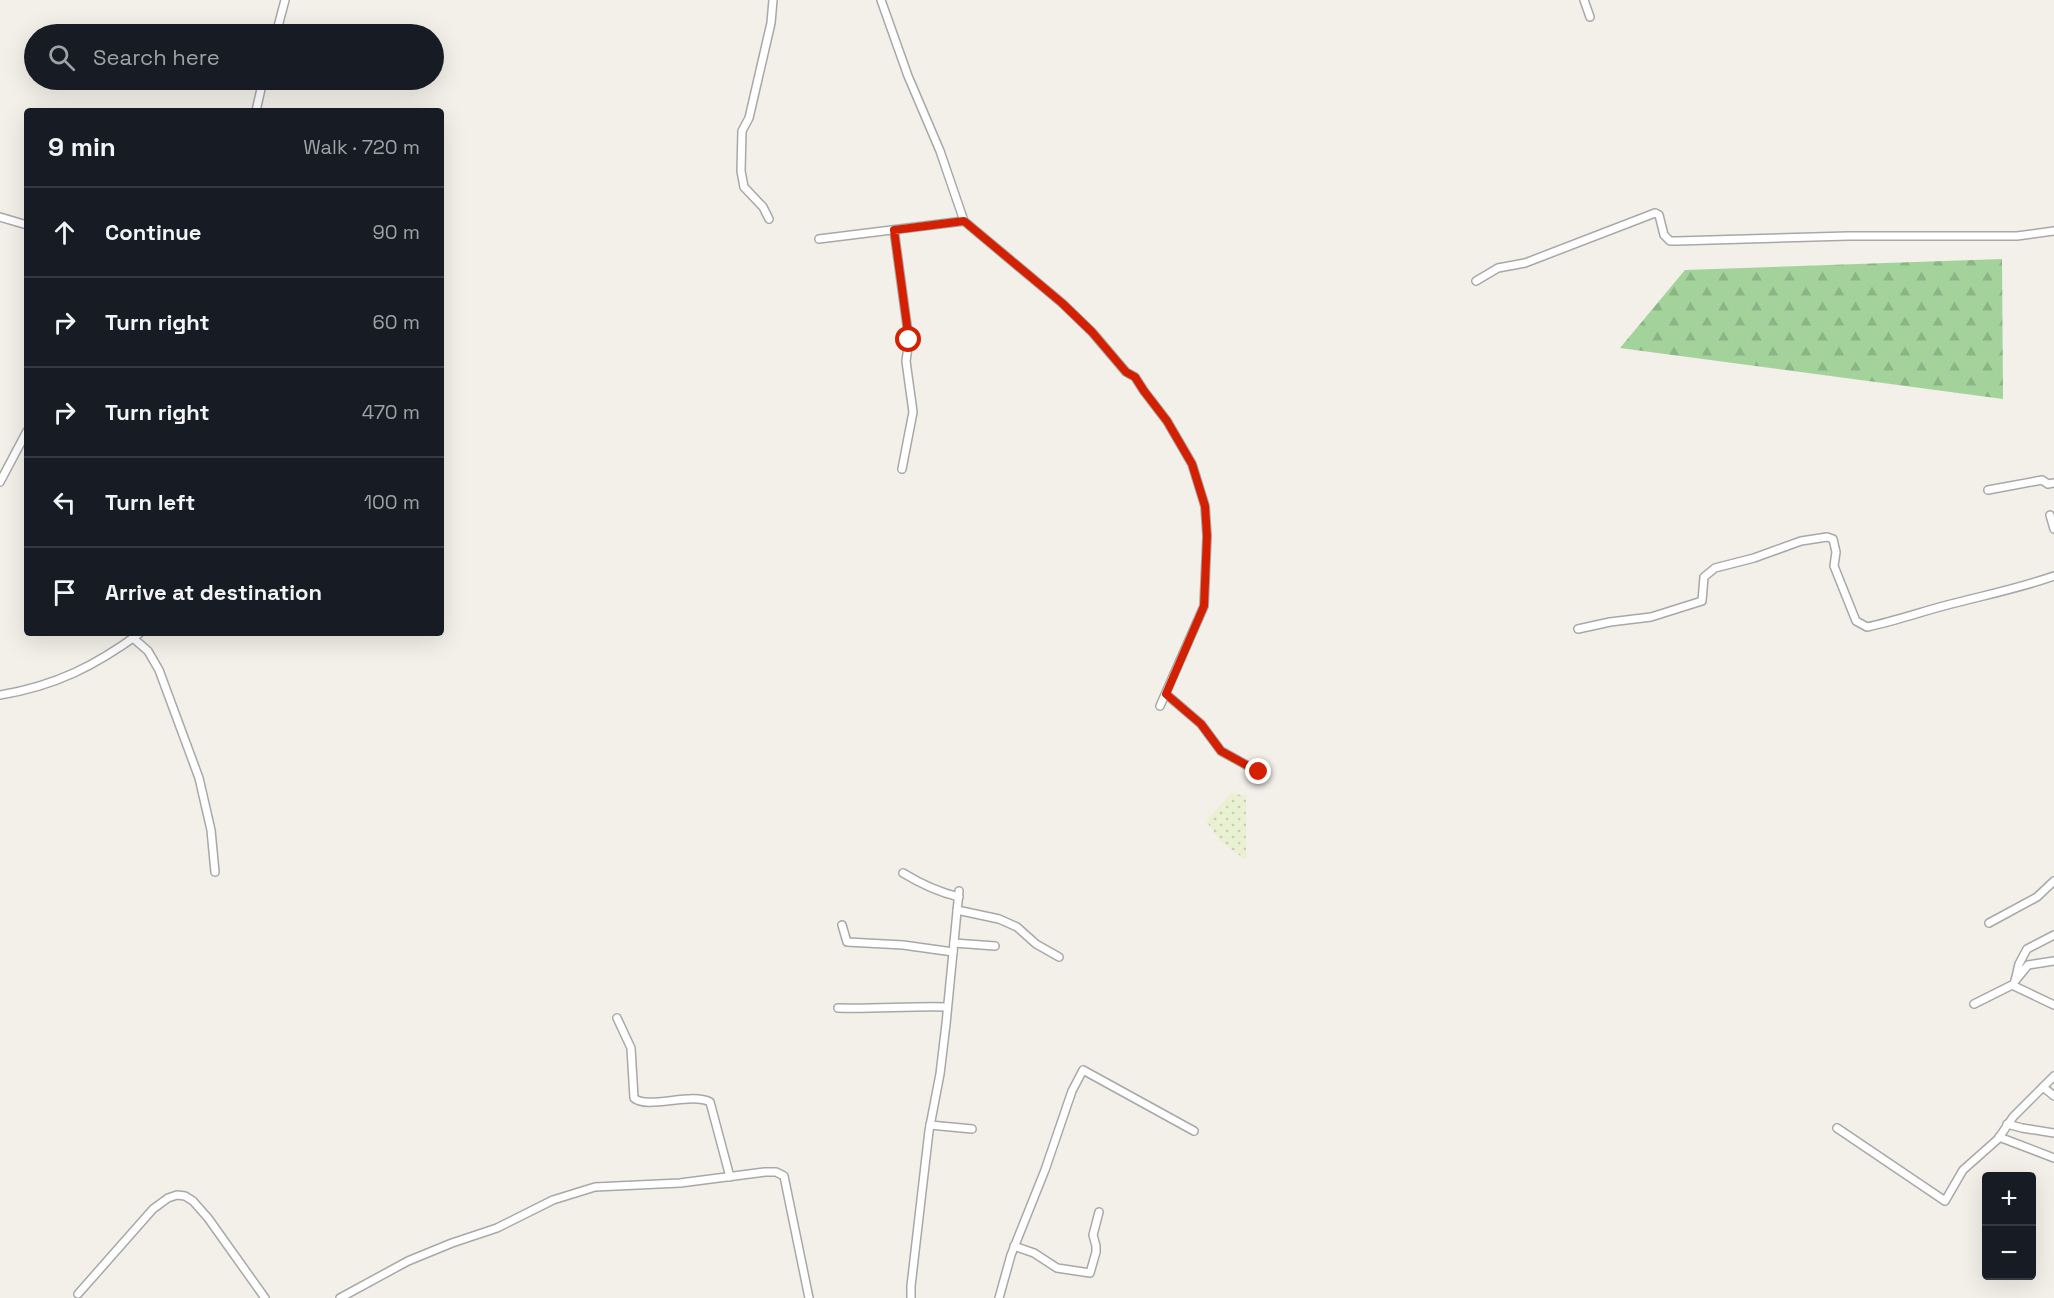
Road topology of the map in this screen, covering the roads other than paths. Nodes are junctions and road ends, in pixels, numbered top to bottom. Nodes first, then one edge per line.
1 (285, 0) edge
2 (773, 0) edge
3 (881, 0) edge
4 (1584, 0) edge
5 (1590, 16) dead end
6 (279, 24) edge
7 (261, 90) edge
8 (257, 108) edge
9 (0, 217) edge
10 (769, 219) dead end
11 (964, 221) junction
12 (24, 224) edge
13 (894, 230) junction
14 (2054, 231) edge
15 (819, 239) dead end
16 (1476, 281) dead end
17 (24, 437) edge
18 (902, 469) dead end
19 (0, 482) edge
20 (2054, 483) edge
21 (1988, 490) dead end
22 (2050, 515) dead end
23 (2054, 529) edge
24 (2054, 576) edge
25 (1578, 629) dead end
26 (136, 636) edge
27 (133, 638) junction
28 (1166, 694) junction
29 (0, 695) edge
30 (1160, 706) dead end
31 (1259, 772) dead end
32 (215, 872) dead end
33 (903, 873) dead end
34 (2054, 881) edge
35 (957, 910) junction
36 (1989, 923) dead end
37 (842, 926) dead end
38 (2054, 935) edge
39 (954, 943) junction
40 (995, 946) dead end
41 (953, 952) junction
42 (1059, 957) dead end
43 (2054, 961) edge
44 (2014, 983) junction
45 (1974, 1004) dead end
46 (2054, 1005) edge
47 (947, 1007) junction
48 (838, 1008) dead end
49 (617, 1018) dead end
50 (2054, 1076) edge
51 (2043, 1087) junction
52 (2054, 1096) edge
53 (2007, 1124) junction
54 (930, 1125) junction
55 (1837, 1128) dead end
56 (972, 1130) dead end
57 (1194, 1131) dead end
58 (2054, 1133) edge
59 (1999, 1137) junction
60 (2054, 1158) edge
61 (730, 1177) junction
62 (1099, 1212) dead end
63 (1014, 1246) junction
64 (78, 1294) dead end
65 (265, 1298) edge
66 (340, 1298) edge
67 (809, 1298) edge
68 (911, 1298) edge
69 (999, 1298) edge

1 - 6 street
2 - 10 street
3 - 11 street
4 - 5 street
7 - 8 street
9 - 12 street
11 - 13 street
11 - 28 street
13 - 15 street
13 - 18 street
14 - 16 street
17 - 19 street
20 - 21 street
22 - 23 street
24 - 25 street
26 - 27 street
27 - 29 street
27 - 32 street
28 - 30 street
28 - 31 street
33 - 35 street
34 - 36 street
35 - 39 street
35 - 42 street
37 - 41 street
38 - 44 street
39 - 40 street
39 - 41 street
41 - 47 street
43 - 44 street
44 - 45 street
44 - 46 street
47 - 48 street
47 - 54 street
49 - 61 street
50 - 51 street
51 - 52 street
51 - 53 street
53 - 58 street
53 - 59 street
54 - 56 street
54 - 68 street
55 - 59 street
57 - 63 street
59 - 60 street
61 - 66 street
61 - 67 street
62 - 63 street
63 - 69 street
64 - 65 street

